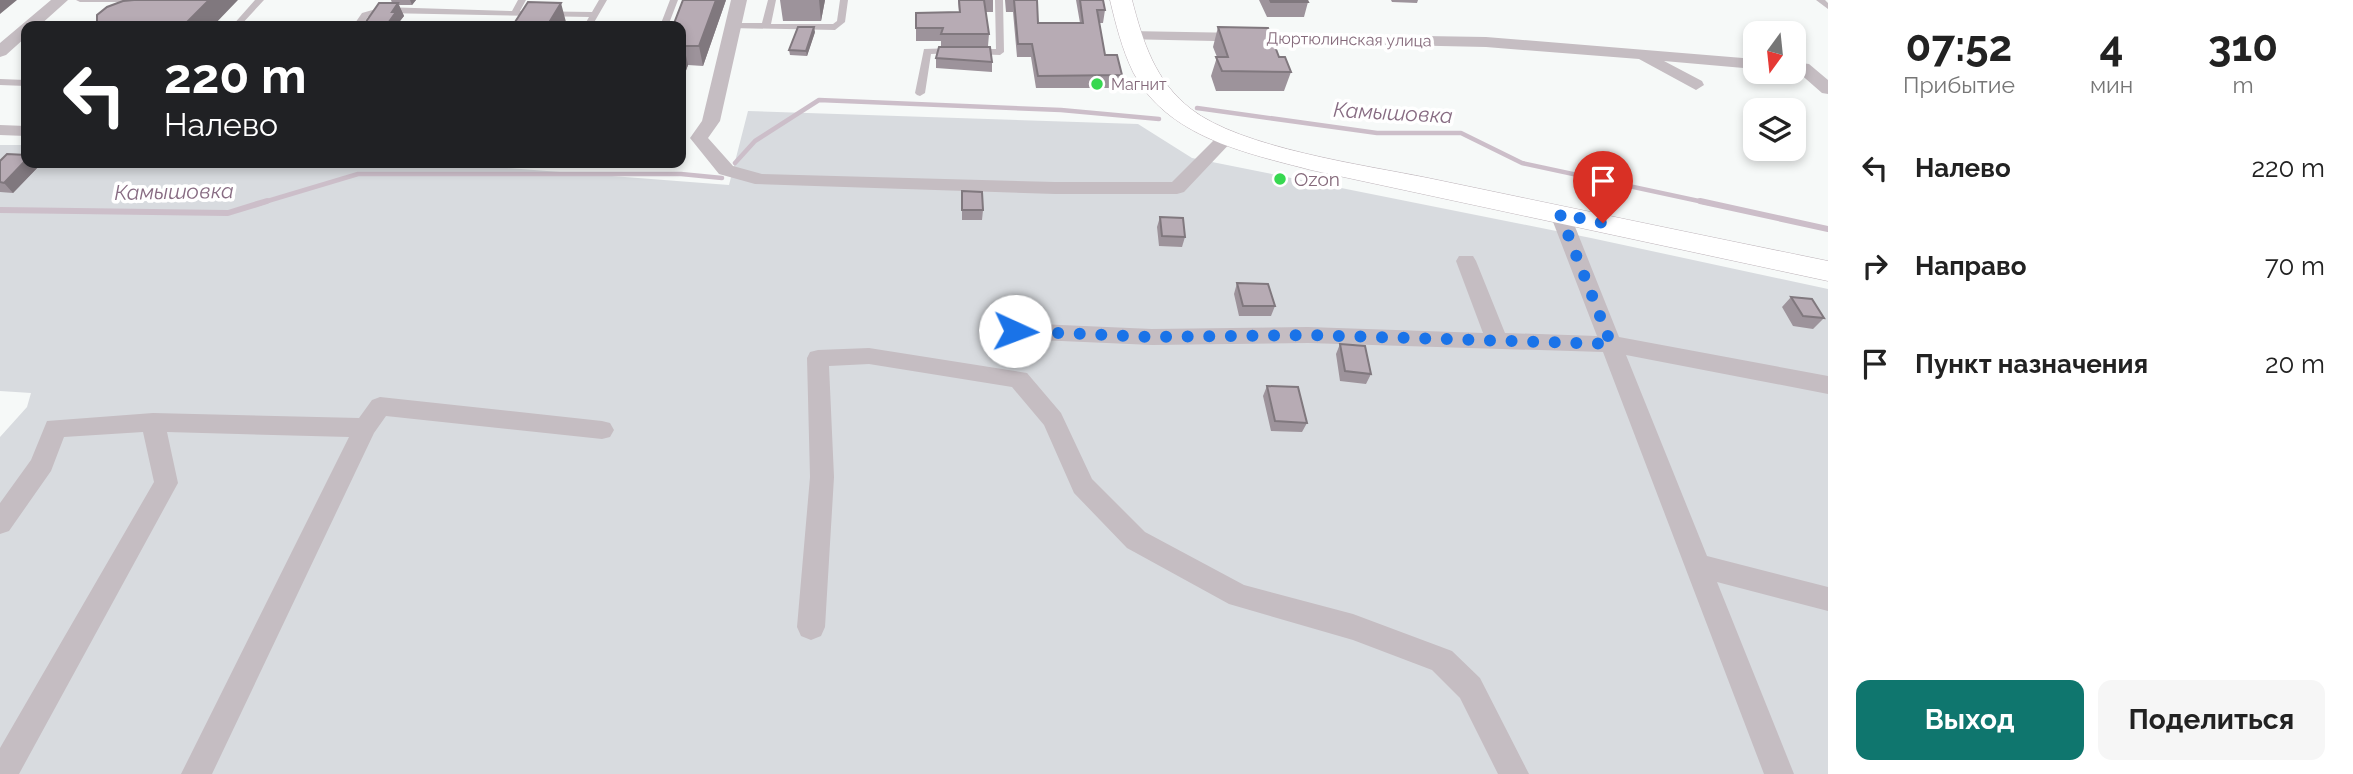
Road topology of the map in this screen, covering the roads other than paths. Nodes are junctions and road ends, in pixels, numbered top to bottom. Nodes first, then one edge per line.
1 (60, 0) edge
2 (80, 0) edge
3 (260, 0) edge
4 (383, 0) edge
5 (433, 0) edge
6 (522, 0) edge
7 (603, 0) edge
8 (674, 0) edge
9 (739, 0) edge
10 (772, 0) edge
11 (844, 0) edge
12 (999, 0) edge
13 (1121, 0) edge
14 (1820, 0) edge
15 (151, 3) edge
16 (1828, 7) edge
17 (376, 10) junction
18 (426, 10) junction
19 (515, 13) junction
20 (594, 15) junction
21 (36, 21) edge
22 (241, 21) edge
23 (361, 21) edge
24 (591, 21) edge
25 (666, 21) edge
26 (733, 26) junction
27 (766, 26) junction
28 (21, 34) edge
29 (1128, 37) junction
30 (0, 52) edge
31 (1637, 54) junction
32 (1743, 63) edge
33 (1806, 71) edge
34 (0, 82) edge
35 (21, 83) edge
36 (1696, 85) dead end
37 (1828, 89) edge
38 (920, 93) dead end
39 (0, 130) edge
40 (21, 131) edge
41 (1226, 138) junction
42 (690, 140) edge
43 (1560, 214) junction
44 (1466, 261) dead end
45 (1828, 271) edge
46 (1015, 331) dead end
47 (1497, 341) junction
48 (1611, 344) junction
49 (1828, 385) edge
50 (153, 422) junction
51 (365, 428) junction
52 (602, 430) dead end
53 (0, 523) edge
54 (1697, 565) junction
55 (1828, 599) edge
56 (811, 627) dead end
57 (2, 774) edge
58 (196, 774) edge
59 (1514, 774) edge
60 (1779, 774) edge

1 - 21 street
2 - 15 lane
3 - 22 lane
4 - 17 lane
5 - 18 lane
6 - 19 lane
7 - 20 lane
8 - 25 lane
9 - 26 street
10 - 27 lane
11 - 27 lane
12 - 38 lane
13 - 29 main road
14 - 16 lane
17 - 18 lane
17 - 23 lane
18 - 19 lane
19 - 20 lane
20 - 24 lane
26 - 27 lane
26 - 42 street
28 - 30 street
29 - 31 street, Дюртюлинская улица
29 - 41 main road
31 - 32 street, Дюртюлинская улица
31 - 36 street
33 - 37 street
34 - 35 lane
39 - 40 street
41 - 42 street
41 - 43 main road
43 - 45 main road
43 - 48 street
44 - 47 street
46 - 47 street
47 - 48 street
48 - 49 street
48 - 54 street
50 - 51 street
50 - 53 street
50 - 57 street
51 - 52 street
51 - 58 street
54 - 55 street
54 - 60 street
56 - 59 street

